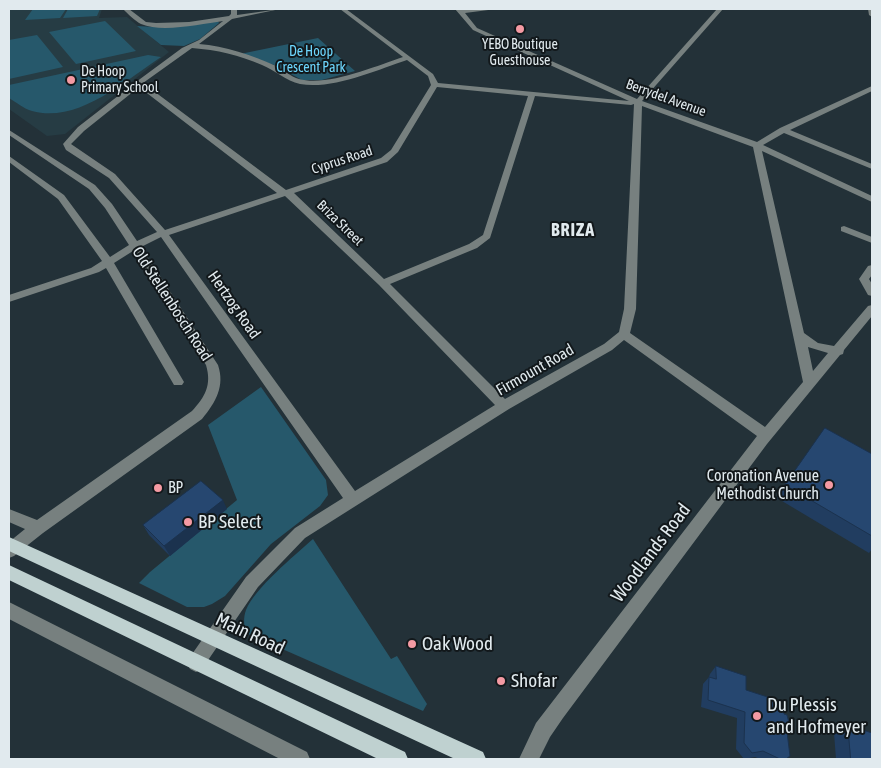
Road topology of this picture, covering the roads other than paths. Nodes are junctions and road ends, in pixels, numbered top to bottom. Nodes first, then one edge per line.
1 (126, 9) edge
2 (277, 9) edge
3 (343, 9) edge
4 (493, 9) edge
5 (720, 9) edge
6 (459, 10) edge
7 (234, 12) edge
8 (192, 46) junction
9 (408, 58) junction
10 (138, 83) junction
11 (435, 85) junction
12 (872, 88) edge
13 (614, 92) junction
14 (532, 94) junction
15 (606, 101) junction
16 (638, 102) junction
17 (783, 130) junction
18 (9, 132) edge
19 (758, 146) junction
20 (9, 158) edge
21 (872, 167) edge
22 (286, 193) junction
23 (872, 199) edge
24 (844, 229) dead end
25 (163, 233) junction
26 (872, 240) edge
27 (136, 247) junction
28 (108, 262) junction
29 (872, 268) edge
30 (383, 283) junction
31 (872, 293) edge
32 (9, 299) edge
33 (872, 309) edge
34 (624, 334) junction
35 (798, 334) junction
36 (839, 351) junction
37 (178, 382) dead end
38 (810, 385) junction
39 (504, 406) junction
40 (766, 435) junction
41 (353, 500) junction
42 (9, 515) edge
43 (38, 528) junction
44 (10, 547) edge
45 (9, 572) edge
46 (9, 610) edge
47 (212, 640) junction
48 (196, 663) junction
49 (300, 759) edge
50 (398, 759) edge
51 (476, 759) edge
52 (529, 759) edge

1 - 7 street
2 - 7 street
3 - 9 street
4 - 6 street
5 - 16 street
6 - 13 street, Berrydel Avenue
7 - 8 street
8 - 9 street
8 - 10 street
9 - 11 street
10 - 22 street, Briza Street
10 - 25 street, Hertzog Road
11 - 14 street
11 - 22 street, Cyprus Road
12 - 17 street
13 - 15 street
13 - 16 street, Berrydel Avenue
14 - 15 street
14 - 30 street
15 - 16 street
16 - 19 street, Berrydel Avenue
16 - 34 street
17 - 19 street
17 - 21 street
18 - 27 street, Old Stellenbosch Road
19 - 23 street, Berrydel Avenue
19 - 35 street
20 - 28 street
22 - 25 street, Cyprus Road
22 - 30 street, Briza Street
24 - 26 street
25 - 27 street, Cyprus Road
25 - 41 street, Hertzog Road
27 - 28 street, Cyprus Road
27 - 43 street, Old Stellenbosch Road
28 - 32 street, Cyprus Road
28 - 37 street
29 - 31 street
30 - 39 street, Briza Street
33 - 36 street, Woodlands Road
34 - 39 street, Firmount Road
34 - 40 street
35 - 36 street
35 - 38 street
36 - 38 street, Woodlands Road
38 - 40 street, Woodlands Road
39 - 41 street, Firmount Road
40 - 52 street, Woodlands Road
41 - 47 street, Firmount Road
42 - 43 street
43 - 44 street, Old Stellenbosch Road
44 - 47 main road, Main Road
45 - 48 main road
46 - 49 street
47 - 48 street, Firmount Road
47 - 51 main road, Main Road
48 - 50 main road

